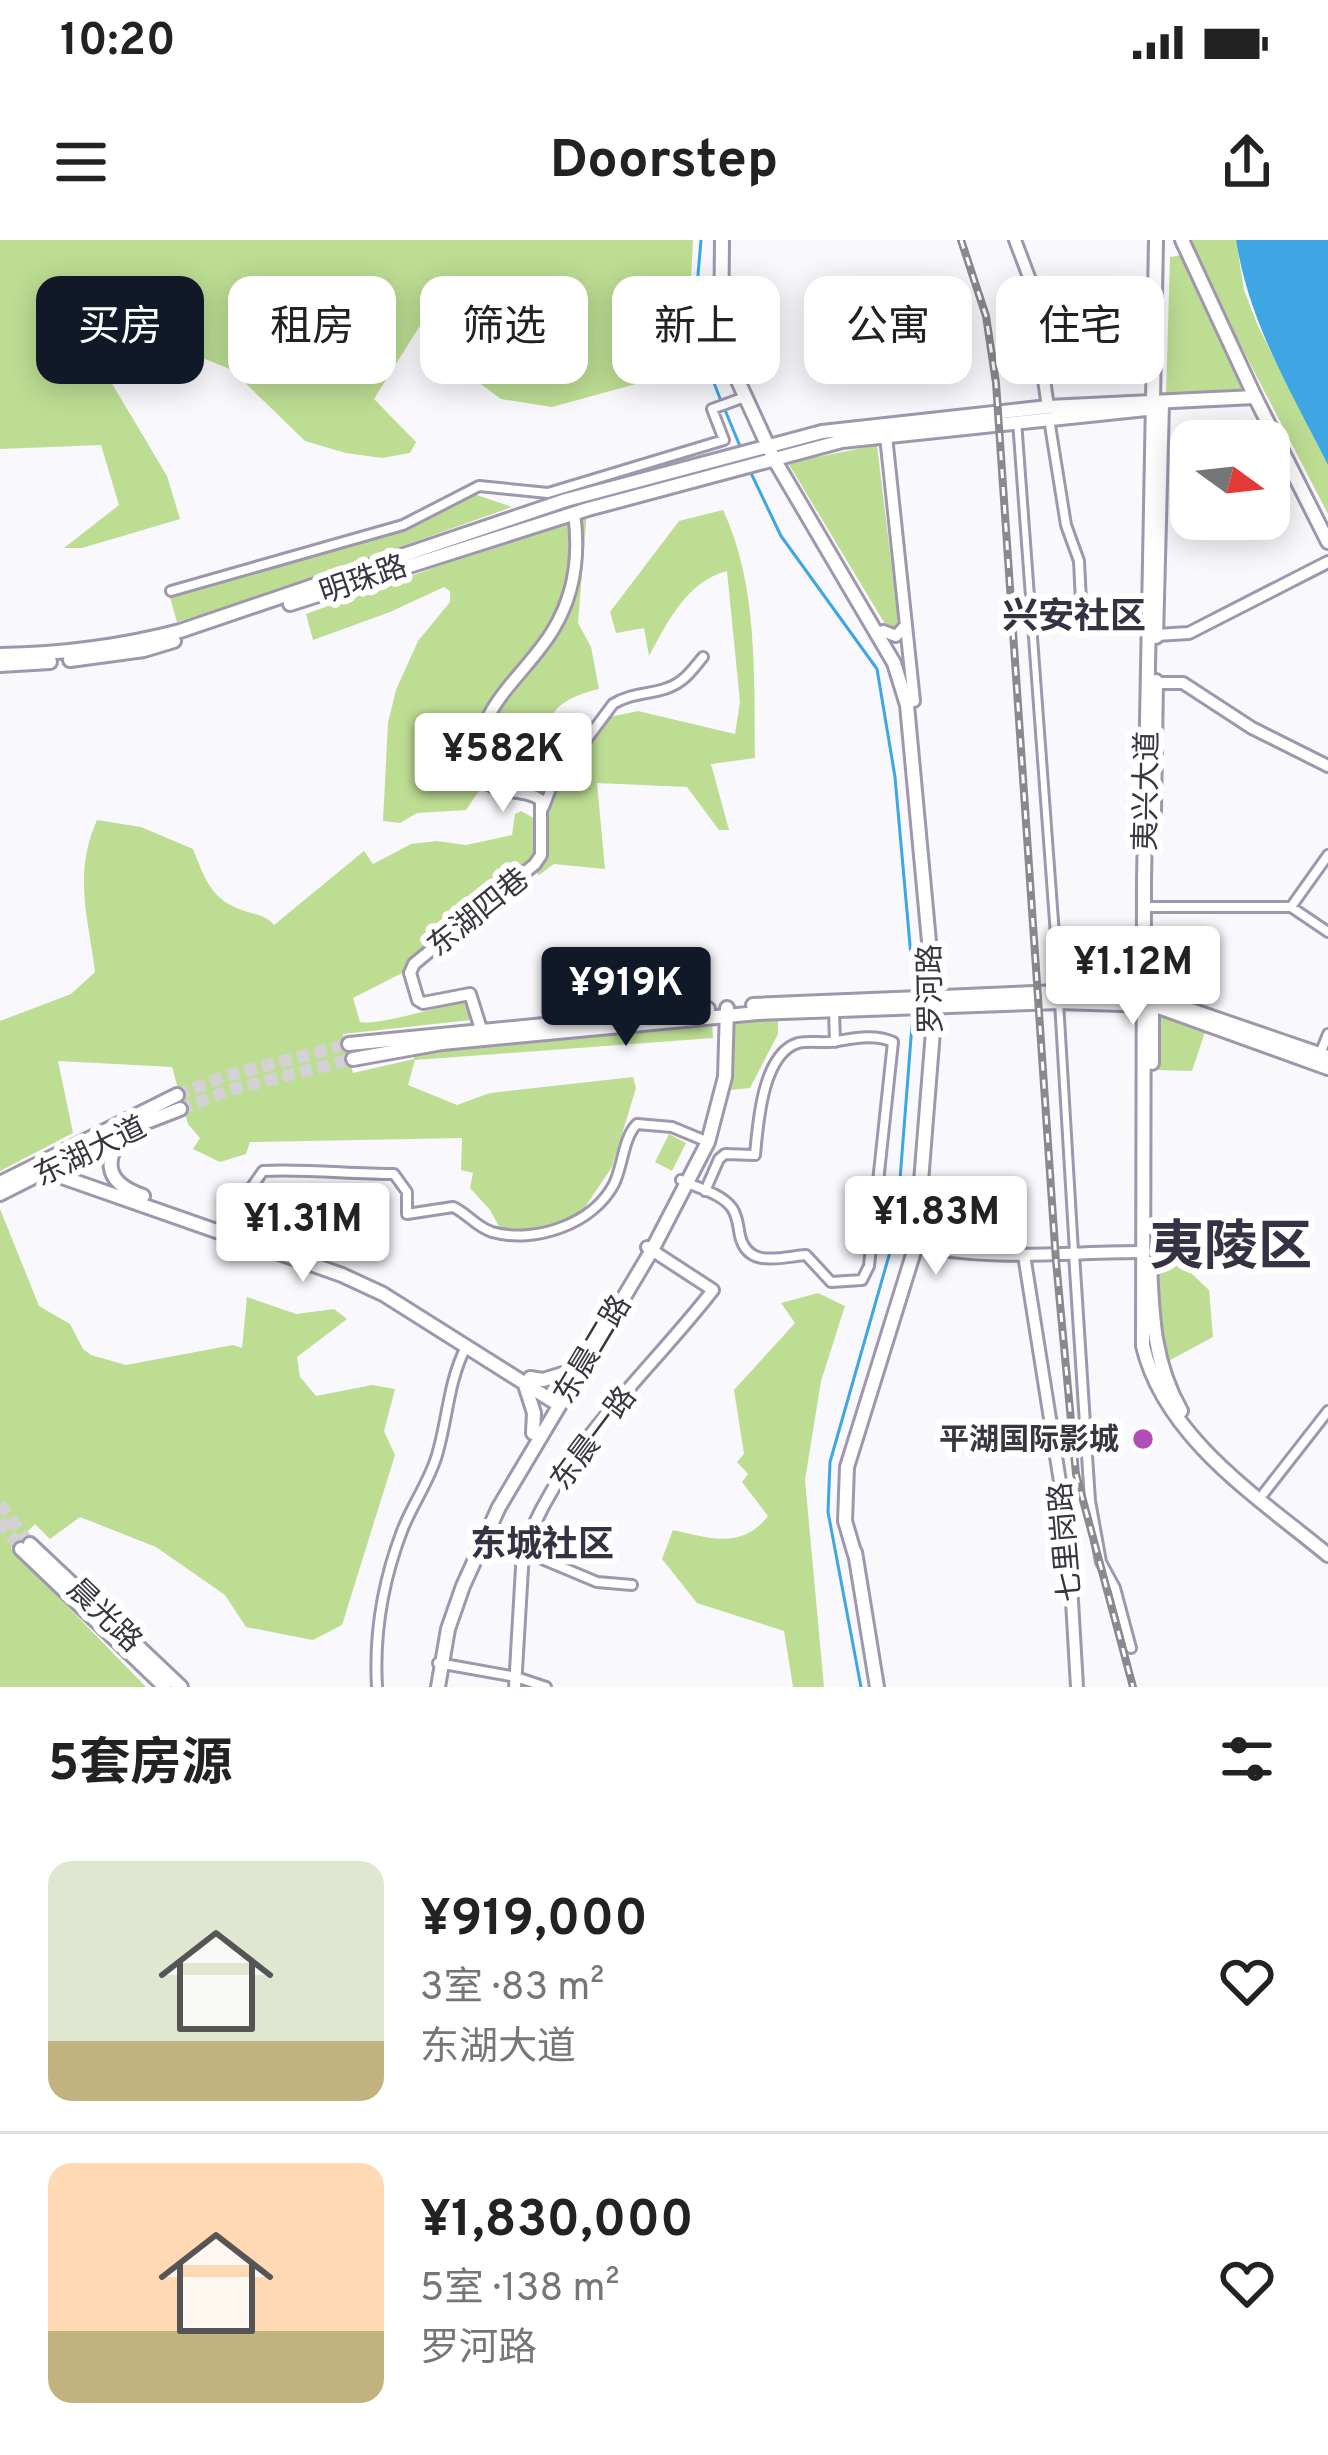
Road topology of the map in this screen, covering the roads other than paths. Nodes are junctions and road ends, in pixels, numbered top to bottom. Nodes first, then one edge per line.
1 (722, 240) edge
2 (1015, 240) edge
3 (1156, 240) edge
4 (1182, 240) edge
5 (1189, 256) junction
6 (1156, 268) junction
7 (746, 397) junction
8 (1255, 398) junction
9 (1156, 405) junction
10 (1048, 412) junction
11 (1017, 421) junction
12 (886, 436) junction
13 (775, 454) junction
14 (720, 467) junction
15 (574, 513) junction
16 (1328, 529) edge
17 (1328, 542) edge
18 (1328, 562) edge
19 (170, 591) dead end
20 (906, 623) junction
21 (1152, 629) junction
22 (883, 631) junction
23 (0, 655) edge
24 (703, 656) dead end
25 (0, 664) edge
26 (1156, 683) junction
27 (914, 701) junction
28 (1328, 766) edge
29 (544, 808) junction
30 (1328, 855) edge
31 (1152, 907) junction
32 (1291, 907) junction
33 (1328, 932) edge
34 (1059, 997) junction
35 (1148, 1000) junction
36 (895, 1002) junction
37 (939, 1002) junction
38 (834, 1010) junction
39 (722, 1012) junction
40 (481, 1029) junction
41 (1328, 1034) edge
42 (835, 1042) junction
43 (349, 1044) tunnel mouth
44 (1324, 1056) edge
45 (353, 1059) tunnel mouth
46 (1328, 1068) edge
47 (130, 1128) junction
48 (704, 1141) junction
49 (45, 1171) junction
50 (684, 1182) junction
51 (0, 1183) edge
52 (705, 1191) junction
53 (0, 1194) edge
54 (224, 1227) junction
55 (919, 1246) junction
56 (649, 1248) junction
57 (1073, 1252) junction
58 (1142, 1252) junction
59 (1024, 1255) junction
60 (466, 1346) junction
61 (572, 1371) junction
62 (527, 1381) junction
63 (558, 1400) junction
64 (1328, 1411) edge
65 (533, 1433) junction
66 (1264, 1493) junction
67 (479, 1540) junction
68 (523, 1551) junction
69 (1328, 1551) edge
70 (632, 1586) dead end
71 (1131, 1648) dead end
72 (440, 1663) junction
73 (516, 1682) edge
74 (165, 1687) edge
75 (181, 1687) edge
76 (376, 1687) edge
77 (435, 1687) edge
78 (546, 1687) edge
79 (877, 1687) edge
80 (1077, 1687) edge

1 - 7 main road, 罗河路
2 - 10 street
3 - 6 main road, 夷兴大道
4 - 5 main road
5 - 6 main road
5 - 8 main road
6 - 9 main road, 夷兴大道
7 - 13 main road, 罗河路
7 - 19 street
8 - 9 main road
8 - 16 main road
8 - 17 main road
9 - 10 main road
9 - 21 main road, 夷兴大道
10 - 11 main road
10 - 13 main road
10 - 21 street
11 - 12 main road
11 - 34 street
12 - 13 main road
12 - 20 street, 罗河路
13 - 14 main road
13 - 22 main road, 罗河路
13 - 37 main road, 罗河路
14 - 15 main road, 明珠路
14 - 23 main road, 明珠路
15 - 25 main road, 明珠路
15 - 29 street
18 - 21 street
20 - 22 street
20 - 27 street, 罗河路
21 - 26 main road, 夷兴大道
21 - 35 main road, 夷兴大道
22 - 27 main road, 罗河路
24 - 29 street
26 - 28 street
26 - 31 main road, 夷兴大道
27 - 37 main road, 罗河路
29 - 40 street, 东湖四巷
30 - 32 street
31 - 32 street
31 - 35 main road, 夷兴大道
32 - 33 street
34 - 35 main road
34 - 37 main road
34 - 57 street
35 - 44 main road
35 - 46 main road
35 - 58 main road, 夷兴大道
35 - 66 main road, 夷兴大道
36 - 37 main road
36 - 38 main road
36 - 39 main road
37 - 55 main road, 罗河路
38 - 39 main road
38 - 42 street
39 - 40 main road
39 - 45 main road
39 - 48 main road, 东晨二路
40 - 43 main road
41 - 44 street
42 - 52 street
42 - 52 street
47 - 49 main road, 东湖大道
47 - 51 main road, 东湖大道
47 - 54 main road
48 - 50 main road, 东晨二路
48 - 54 street
49 - 53 main road, 东湖大道
49 - 54 main road
50 - 52 street
50 - 56 main road, 东晨二路
54 - 60 main road
54 - 62 main road
55 - 59 street
55 - 79 main road, 罗河路
56 - 61 main road, 东晨二路
56 - 63 main road, 东晨二路
56 - 68 street, 东晨一路
57 - 58 street
57 - 59 street
57 - 71 street
58 - 69 main road, 夷兴大道
59 - 80 street, 七里岗路
60 - 62 main road
60 - 76 street
61 - 62 main road
61 - 63 main road, 东晨二路
62 - 63 main road
62 - 65 main road
63 - 65 main road, 东晨二路
63 - 67 main road, 东晨二路
64 - 66 street
65 - 67 main road, 东晨二路
66 - 69 main road, 夷兴大道
67 - 68 street
67 - 72 main road, 东晨二路
68 - 70 street
68 - 73 street, 东晨一路
72 - 73 street
72 - 77 main road, 东晨二路
73 - 78 street
74 - 75 main road, 晨光路

